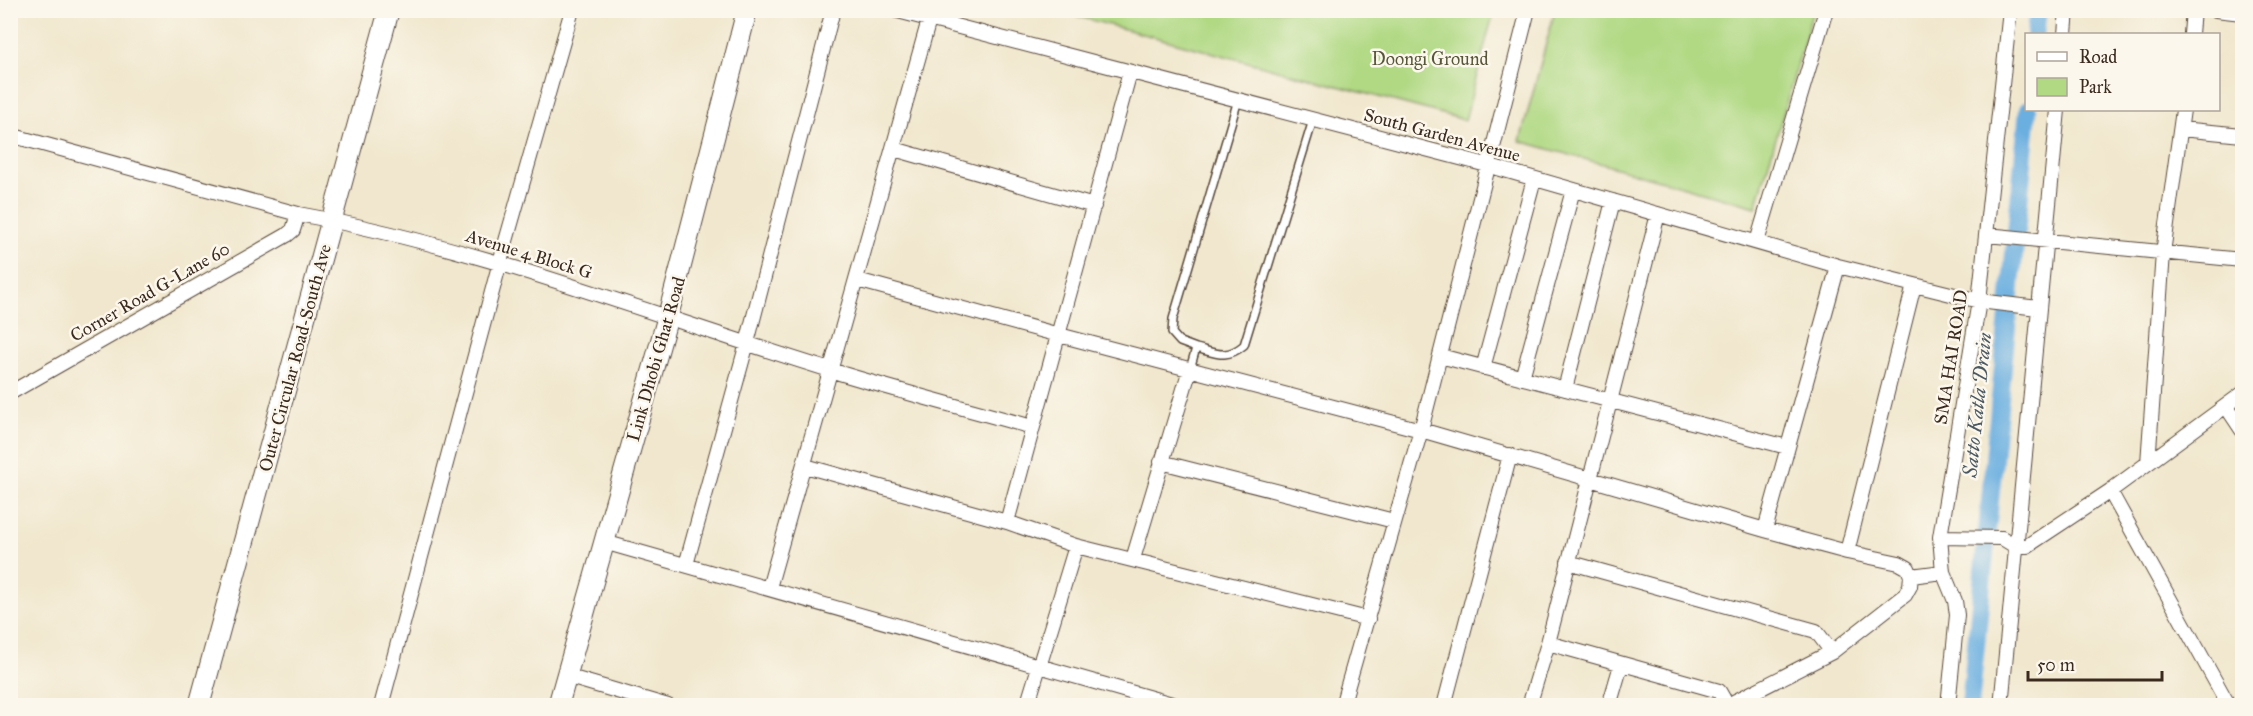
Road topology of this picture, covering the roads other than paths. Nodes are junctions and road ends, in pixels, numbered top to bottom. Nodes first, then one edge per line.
1 (389, 10) edge
2 (572, 10) edge
3 (747, 10) edge
4 (833, 10) edge
5 (894, 10) edge
6 (1528, 10) edge
7 (1826, 10) edge
8 (2010, 10) edge
9 (2067, 10) edge
10 (2193, 10) edge
11 (2216, 10) edge
12 (2242, 13) edge
13 (929, 20) junction
14 (2065, 33) edge
15 (2191, 33) edge
16 (1130, 72) junction
17 (1238, 100) junction
18 (2058, 111) edge
19 (2183, 111) edge
20 (1313, 120) junction
21 (2181, 129) junction
22 (10, 135) edge
23 (2242, 135) edge
24 (894, 148) junction
25 (1487, 165) junction
26 (1534, 179) junction
27 (1574, 190) junction
28 (1613, 201) junction
29 (1094, 206) junction
30 (298, 214) junction
31 (1658, 214) junction
32 (333, 220) junction
33 (1993, 236) junction
34 (2040, 241) junction
35 (1757, 242) junction
36 (2163, 253) junction
37 (2242, 260) edge
38 (500, 262) junction
39 (1838, 266) junction
40 (857, 280) junction
41 (1914, 285) junction
42 (1979, 301) junction
43 (2034, 307) junction
44 (669, 316) junction
45 (1059, 335) junction
46 (747, 343) junction
47 (1196, 348) junction
48 (1440, 356) junction
49 (1483, 368) junction
50 (1190, 369) junction
51 (831, 370) junction
52 (1522, 378) junction
53 (1565, 389) junction
54 (10, 393) edge
55 (2242, 394) edge
56 (1609, 402) junction
57 (2226, 406) junction
58 (1032, 427) junction
59 (1421, 430) junction
60 (2242, 430) edge
61 (1787, 447) junction
62 (1510, 455) junction
63 (1161, 462) junction
64 (2148, 463) junction
65 (804, 466) junction
66 (1588, 480) junction
67 (2110, 491) junction
68 (1394, 521) junction
69 (1007, 522) junction
70 (1765, 530) junction
71 (1940, 537) junction
72 (603, 542) junction
73 (1076, 546) junction
74 (2015, 546) junction
75 (1847, 552) junction
76 (1133, 559) junction
77 (1568, 562) junction
78 (686, 565) junction
79 (1943, 572) junction
80 (1911, 576) junction
81 (769, 588) junction
82 (1368, 619) junction
83 (1548, 643) junction
84 (1832, 652) junction
85 (1620, 665) junction
86 (1038, 667) junction
87 (566, 676) junction
88 (199, 705) edge
89 (381, 705) edge
90 (558, 705) edge
91 (668, 705) edge
92 (1027, 705) edge
93 (1179, 705) edge
94 (1342, 705) edge
95 (1444, 705) edge
96 (1529, 705) edge
97 (1609, 705) edge
98 (1727, 705) edge
99 (1948, 705) edge
100 (2001, 705) edge
101 (2229, 705) edge

1 - 32 street, Outer Circular Road-South Ave
2 - 38 street
3 - 44 street, Link Dhobi Ghat Road
4 - 46 street
5 - 13 street, South Garden Avenue
6 - 25 street
7 - 35 street
8 - 33 street, SMA HAI ROAD
9 - 14 street
10 - 15 street
11 - 12 street
13 - 16 street, South Garden Avenue
13 - 24 street
16 - 17 street, South Garden Avenue
16 - 29 street
17 - 20 street, South Garden Avenue
17 - 47 lane
18 - 34 street
19 - 21 street
20 - 25 street, South Garden Avenue
20 - 47 lane
21 - 23 street
21 - 36 street
22 - 30 street, Avenue 4 Block G
24 - 29 street
24 - 40 street
25 - 26 street, South Garden Avenue
25 - 48 street
26 - 27 street, South Garden Avenue
26 - 49 street
27 - 28 street, South Garden Avenue
27 - 52 street
28 - 31 street, South Garden Avenue
28 - 53 street
29 - 45 street
30 - 32 street, Avenue 4 Block G
30 - 54 street, Corner Road G-Lane 60
31 - 35 street, South Garden Avenue
31 - 56 street
32 - 38 street, Avenue 4 Block G
32 - 88 street, Outer Circular Road-South Ave
33 - 34 street
33 - 42 street, SMA HAI ROAD
34 - 36 street
34 - 43 street
35 - 39 street, South Garden Avenue
36 - 37 street
36 - 64 street
38 - 44 street, Avenue 4 Block G
38 - 89 street
39 - 41 street, South Garden Avenue
39 - 61 street
40 - 45 street
40 - 51 street
41 - 42 street, South Garden Avenue
41 - 75 street
42 - 43 street, South Garden Avenue
42 - 71 street, SMA HAI ROAD
43 - 74 street
44 - 46 street, Avenue 4 Block G
44 - 72 street, Link Dhobi Ghat Road
45 - 50 street
45 - 58 street
46 - 51 street, Avenue 4 Block G
46 - 78 street
47 - 50 lane
48 - 49 street
48 - 59 street
49 - 52 street
50 - 59 street
50 - 63 street
51 - 58 street, Avenue 4 Block G
51 - 65 street
52 - 53 street
53 - 56 street
55 - 57 street
56 - 61 street
56 - 66 street
57 - 60 street
57 - 64 street
58 - 69 street
59 - 62 street
59 - 68 street
61 - 70 street
62 - 66 street
62 - 95 street
63 - 68 street
63 - 76 street
64 - 67 street
65 - 69 street
65 - 81 street
66 - 70 street
66 - 77 street
67 - 74 street
67 - 101 street
68 - 82 street
69 - 73 street
70 - 75 street
71 - 74 street
71 - 79 street, SMA HAI ROAD
72 - 78 street
72 - 87 street, Link Dhobi Ghat Road
73 - 76 street
73 - 86 street
74 - 100 street
75 - 80 street
76 - 82 street
77 - 83 street
77 - 84 street
78 - 81 street
79 - 80 street
79 - 99 street, SMA HAI ROAD
80 - 84 street
81 - 86 street
82 - 94 street
83 - 85 street
83 - 96 street
84 - 98 street
85 - 97 street
85 - 98 street
86 - 92 street
86 - 93 street
87 - 90 street, Link Dhobi Ghat Road
87 - 91 street

